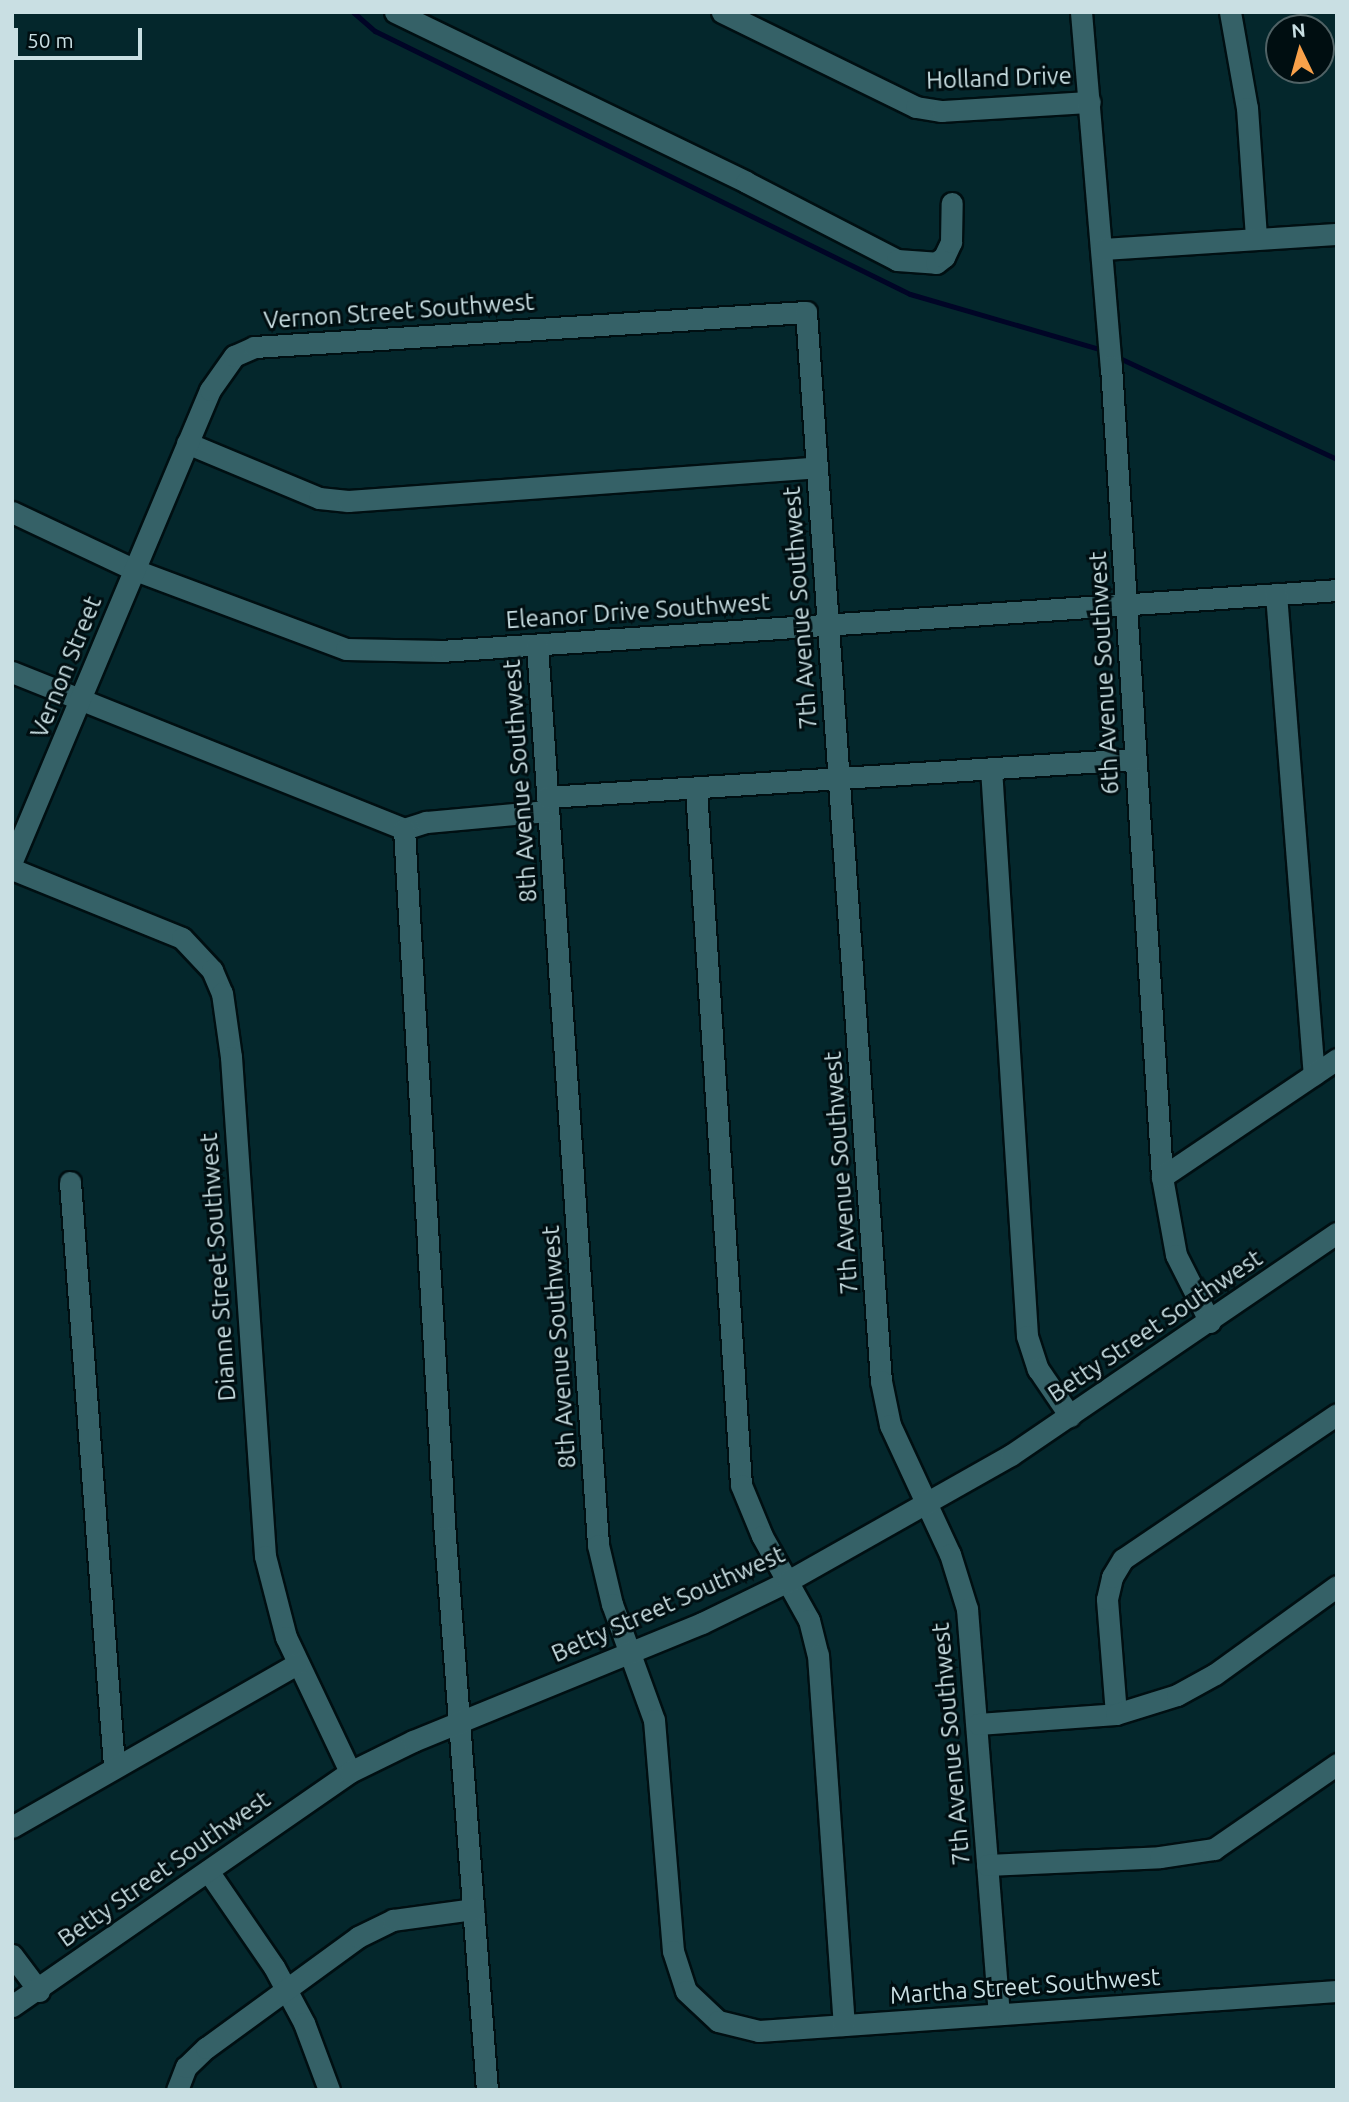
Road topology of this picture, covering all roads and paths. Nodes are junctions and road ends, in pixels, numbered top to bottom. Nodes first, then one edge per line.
1 (395, 12) edge
2 (722, 12) edge
3 (1081, 12) edge
4 (1230, 12) edge
5 (1090, 102) junction
6 (952, 203) dead end
7 (1337, 234) edge
8 (1256, 238) junction
9 (1102, 249) junction
10 (806, 312) joint
11 (187, 443) junction
12 (817, 467) junction
13 (12, 512) edge
14 (135, 570) junction
15 (1337, 590) edge
16 (1276, 594) junction
17 (1127, 604) junction
18 (829, 624) junction
19 (537, 645) junction
20 (12, 672) edge
21 (82, 701) junction
22 (1135, 759) junction
23 (991, 768) junction
24 (838, 779) junction
25 (696, 789) junction
26 (547, 804) junction
27 (404, 829) junction
28 (12, 861) edge
29 (12, 869) edge
30 (1337, 1059) edge
31 (1314, 1074) junction
32 (1162, 1177) junction
33 (70, 1182) dead end
34 (1337, 1233) edge
35 (1210, 1322) junction
36 (1337, 1414) edge
37 (1070, 1416) junction
38 (925, 1506) junction
39 (788, 1581) junction
40 (1337, 1587) edge
41 (630, 1652) junction
42 (297, 1664) junction
43 (1116, 1714) junction
44 (460, 1720) junction
45 (978, 1724) junction
46 (1337, 1764) edge
47 (114, 1766) junction
48 (350, 1772) junction
49 (12, 1827) edge
50 (987, 1865) junction
51 (208, 1871) junction
52 (472, 1909) junction
53 (12, 1955) edge
54 (39, 1991) junction
55 (287, 1991) junction
56 (1337, 1991) edge
57 (12, 2006) edge
58 (999, 2014) junction
59 (718, 2021) joint
60 (844, 2025) junction
61 (177, 2090) edge
62 (329, 2090) edge
63 (487, 2090) edge

1 - 6 street
2 - 5 street, Holland Drive
3 - 5 street, 6th Avenue Southwest
4 - 8 street
5 - 9 street, 6th Avenue Southwest
7 - 8 street
8 - 9 street
9 - 17 street, 6th Avenue Southwest
10 - 11 street, Vernon Street Southwest
10 - 12 street, 7th Avenue Southwest
11 - 12 street
11 - 14 street, Vernon Street Southwest
12 - 18 street, 7th Avenue Southwest
13 - 14 street, Eleanor Drive Southwest
14 - 19 street, Eleanor Drive Southwest
14 - 21 street, Vernon Street
15 - 16 street, Eleanor Drive Southwest
16 - 17 street, Eleanor Drive Southwest
16 - 31 street
17 - 18 street, Eleanor Drive Southwest
17 - 22 street, 6th Avenue Southwest
18 - 19 street, Eleanor Drive Southwest
18 - 24 street, 7th Avenue Southwest
19 - 26 street, 8th Avenue Southwest
20 - 21 street
21 - 27 street
21 - 28 street, Vernon Street
22 - 23 street
22 - 32 street, 6th Avenue Southwest
23 - 24 street
23 - 37 street
24 - 25 street
24 - 38 street, 7th Avenue Southwest
25 - 26 street
25 - 39 street
26 - 27 street
26 - 41 street, 8th Avenue Southwest
27 - 44 street
29 - 42 street, Dianne Street Southwest
30 - 31 street
31 - 32 street
32 - 35 street, 6th Avenue Southwest
33 - 47 street
34 - 35 street, Betty Street Southwest
35 - 37 street, Betty Street Southwest
36 - 43 street
37 - 38 street, Betty Street Southwest
38 - 39 street, Betty Street Southwest
38 - 45 street, 7th Avenue Southwest
39 - 41 street, Betty Street Southwest
39 - 60 street
40 - 43 street
41 - 44 street, Betty Street Southwest
41 - 59 street, 8th Avenue Southwest
42 - 47 street
42 - 48 street, Dianne Street Southwest
43 - 45 street
44 - 48 street, Betty Street Southwest
44 - 52 street
45 - 50 street, 7th Avenue Southwest
46 - 50 street
47 - 49 street
48 - 51 street, Betty Street Southwest
50 - 58 street, 7th Avenue Southwest
51 - 54 street, Betty Street Southwest
51 - 55 street
52 - 55 street
52 - 63 street
53 - 54 street
54 - 57 street, Betty Street Southwest
55 - 61 street
55 - 62 street
56 - 58 street, Martha Street Southwest
58 - 60 street, Martha Street Southwest
59 - 60 street, Martha Street Southwest

